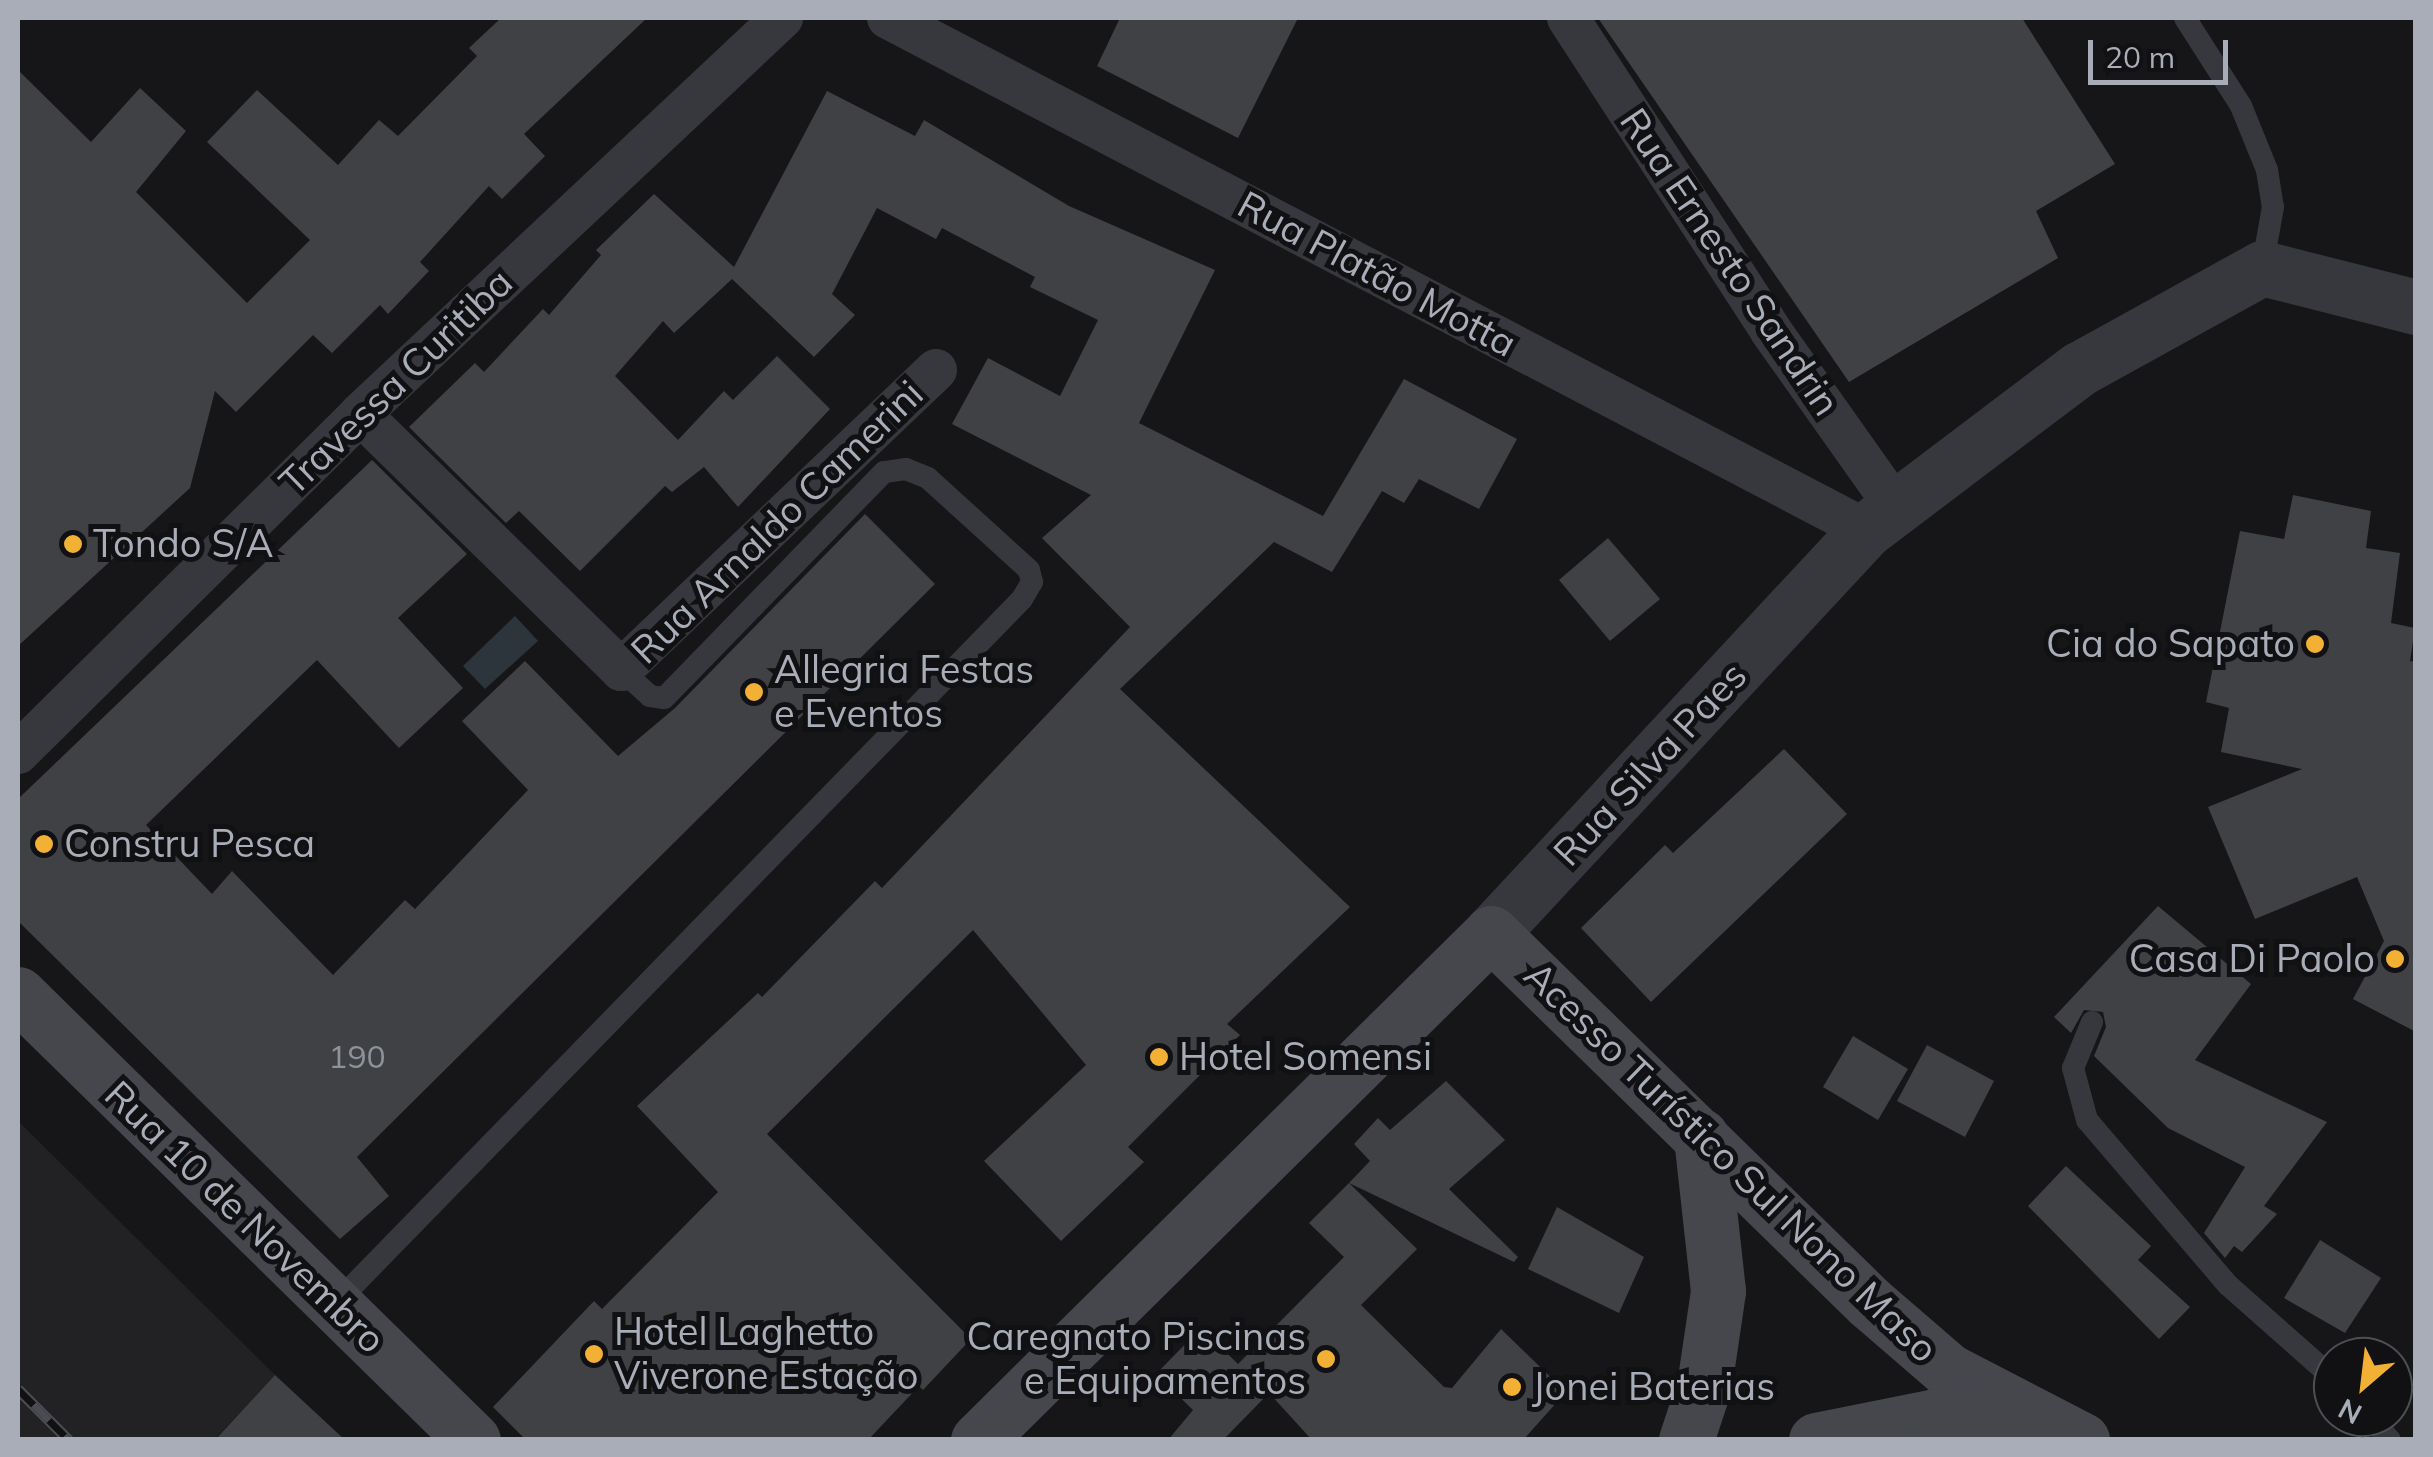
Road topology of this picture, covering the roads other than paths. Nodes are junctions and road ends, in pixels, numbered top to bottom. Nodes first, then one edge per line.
1 (782, 18) edge
2 (888, 18) edge
3 (1568, 18) edge
4 (2184, 18) edge
5 (2262, 268) junction
6 (2416, 307) edge
7 (936, 370) dead end
8 (360, 414) junction
9 (1880, 518) junction
10 (622, 670) junction
11 (18, 754) edge
12 (1491, 933) junction
13 (18, 994) edge
14 (2092, 1022) dead end
15 (1701, 1136) junction
16 (335, 1304) junction
17 (2313, 1360) edge
18 (2059, 1430) edge
19 (474, 1440) edge
20 (978, 1440) edge
21 (1686, 1440) edge
22 (1816, 1440) edge

1 - 8 street, Travessa Curitiba
2 - 9 street, Rua Platão Motta
3 - 9 street, Rua Ernesto Sandrin
4 - 5 lane
5 - 6 street
5 - 9 street, Rua Silva Paes
7 - 10 street, Rua Arnaldo Camerini
8 - 10 street, Rua Arnaldo Camerini
8 - 11 street, Travessa Curitiba
9 - 12 street, Rua Silva Paes
10 - 16 lane
12 - 15 main road, Acesso Turístico Sul Nono Maso
12 - 20 main road, Rua Silva Paes
13 - 16 main road, Rua 10 de Novembro
14 - 17 lane
15 - 18 main road, Acesso Turístico Sul Nono Maso
15 - 21 main road
16 - 19 main road, Rua 10 de Novembro
18 - 22 main road

